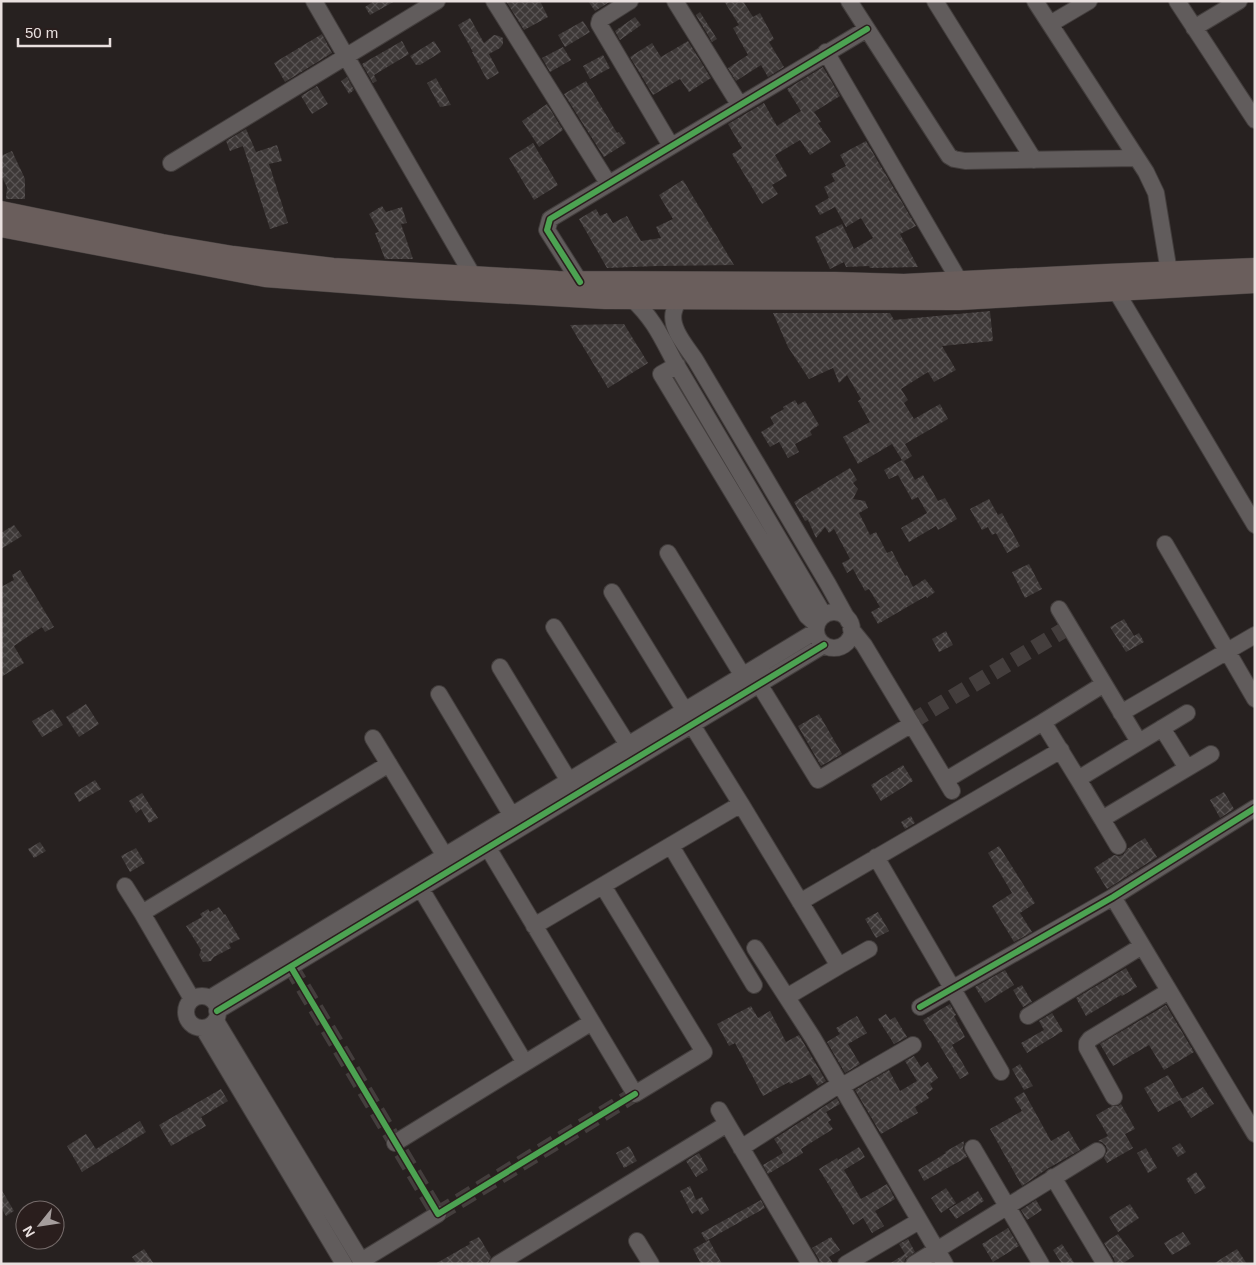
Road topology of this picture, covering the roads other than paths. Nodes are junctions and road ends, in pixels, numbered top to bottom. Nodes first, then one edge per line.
1 (437, 1) edge
2 (494, 1) edge
3 (630, 1) edge
4 (675, 1) edge
5 (849, 1) edge
6 (935, 1) edge
7 (1035, 1) edge
8 (1090, 1) edge
9 (1176, 1) edge
10 (1238, 1) edge
11 (319, 3) edge
12 (1050, 24) junction
13 (1194, 28) junction
14 (867, 29) junction
15 (826, 52) junction
16 (346, 56) junction
17 (739, 104) junction
18 (1255, 120) edge
19 (671, 146) junction
20 (1137, 158) junction
21 (1034, 160) junction
22 (170, 163) dead end
23 (608, 183) junction
24 (1, 211) edge
25 (1, 227) edge
26 (232, 264) junction
27 (1255, 268) edge
28 (1169, 272) junction
29 (473, 276) junction
30 (409, 280) junction
31 (580, 282) junction
32 (960, 282) junction
33 (1255, 283) edge
34 (739, 291) junction
35 (1116, 291) junction
36 (632, 299) junction
37 (679, 299) junction
38 (1255, 525) edge
39 (1165, 544) dead end
40 (668, 553) dead end
41 (612, 592) dead end
42 (1059, 609) dead end
43 (850, 626) junction
44 (554, 627) dead end
45 (820, 629) junction
46 (1255, 635) edge
47 (1227, 651) junction
48 (500, 667) dead end
49 (742, 676) junction
50 (759, 684) junction
51 (1104, 684) junction
52 (439, 694) dead end
53 (1255, 699) edge
54 (1122, 713) junction
55 (1186, 713) dead end
56 (688, 718) junction
57 (1043, 722) junction
58 (912, 724) junction
59 (1162, 728) junction
60 (373, 738) dead end
61 (1139, 742) junction
62 (628, 745) junction
63 (1060, 750) junction
64 (1210, 754) dead end
65 (389, 764) junction
66 (1187, 768) junction
67 (1078, 779) junction
68 (569, 781) junction
69 (741, 804) junction
70 (1255, 808) edge
71 (512, 816) junction
72 (1102, 819) junction
73 (670, 846) junction
74 (1118, 846) dead end
75 (488, 848) junction
76 (445, 856) junction
77 (876, 857) junction
78 (125, 886) dead end
79 (603, 886) junction
80 (421, 889) junction
81 (1113, 897) junction
82 (800, 902) junction
83 (142, 914) junction
84 (534, 926) junction
85 (1142, 946) junction
86 (755, 948) dead end
87 (869, 949) dead end
88 (839, 966) junction
89 (754, 984) dead end
90 (952, 988) junction
91 (1169, 992) junction
92 (790, 995) dead end
93 (192, 999) junction
94 (920, 1007) dead end
95 (211, 1014) junction
96 (1028, 1016) dead end
97 (592, 1022) junction
98 (913, 1045) dead end
99 (526, 1063) junction
100 (1001, 1072) dead end
101 (841, 1086) junction
102 (1114, 1097) dead end
103 (719, 1110) dead end
104 (727, 1124) junction
105 (1255, 1134) edge
106 (395, 1143) dead end
107 (741, 1148) junction
108 (973, 1148) dead end
109 (1097, 1150) dead end
110 (1053, 1177) junction
111 (1007, 1206) junction
112 (438, 1214) dead end
113 (919, 1221) junction
114 (637, 1241) dead end
115 (941, 1257) edge
116 (353, 1260) edge
117 (498, 1264) edge
118 (651, 1264) edge
119 (810, 1264) edge
120 (846, 1264) edge
121 (914, 1264) edge
122 (1042, 1264) edge
123 (1105, 1264) edge

1 - 16 street
2 - 23 street
3 - 19 street
4 - 17 street
5 - 14 street
6 - 21 street
7 - 12 street
8 - 12 street
9 - 13 street
10 - 13 street
11 - 16 street
12 - 20 street
13 - 18 street
14 - 15 street
14 - 21 street
15 - 17 street
15 - 32 street
16 - 22 street
16 - 29 street
17 - 19 street
19 - 23 street
20 - 21 street
20 - 28 street
23 - 31 street
24 - 26 main road
25 - 26 main road
26 - 30 main road
27 - 28 main road
28 - 32 main road
29 - 30 main road
29 - 31 main road
30 - 36 main road
31 - 34 main road
32 - 34 main road
33 - 35 main road
34 - 35 main road
34 - 37 main road
35 - 38 street
36 - 37 main road
36 - 45 street
37 - 43 street
39 - 47 street
40 - 49 street
41 - 56 street
42 - 51 street
43 - 45 street
43 - 45 street
43 - 58 street
44 - 62 street
45 - 49 street
45 - 50 street
46 - 47 street
47 - 53 street
47 - 54 street
48 - 68 street
49 - 56 street
50 - 56 street
50 - 58 street
51 - 54 street
51 - 57 street
52 - 71 street
54 - 61 street
55 - 59 street
56 - 62 street
56 - 69 street
56 - 75 street
57 - 58 street
57 - 63 street
59 - 61 street
59 - 66 street
60 - 65 street
61 - 67 street
62 - 68 street
63 - 67 street
63 - 77 street
64 - 66 street
65 - 76 street
65 - 83 street
66 - 72 street
67 - 72 street
68 - 71 street
69 - 73 street
69 - 82 street
70 - 81 street
71 - 76 street
72 - 74 street
73 - 79 street
73 - 89 street
75 - 80 street
75 - 84 street
76 - 95 street
77 - 82 street
77 - 90 street
78 - 83 street
79 - 84 street
79 - 97 street
80 - 95 street
80 - 99 street
81 - 85 street
81 - 90 street
82 - 88 street
83 - 93 street
84 - 97 street
85 - 91 street
85 - 96 street
86 - 101 street
87 - 88 street
88 - 92 street
90 - 94 street
90 - 100 street
91 - 102 street
91 - 105 street
93 - 95 street
93 - 95 street
95 - 116 street
97 - 99 street
98 - 101 street
99 - 106 street
101 - 107 street
101 - 113 street
103 - 104 street
104 - 107 street
104 - 117 street
107 - 119 street
108 - 111 street
109 - 110 street
110 - 111 street
110 - 123 street
111 - 115 street
111 - 122 street
112 - 116 street
113 - 115 street
113 - 120 street
114 - 118 street
115 - 121 street

